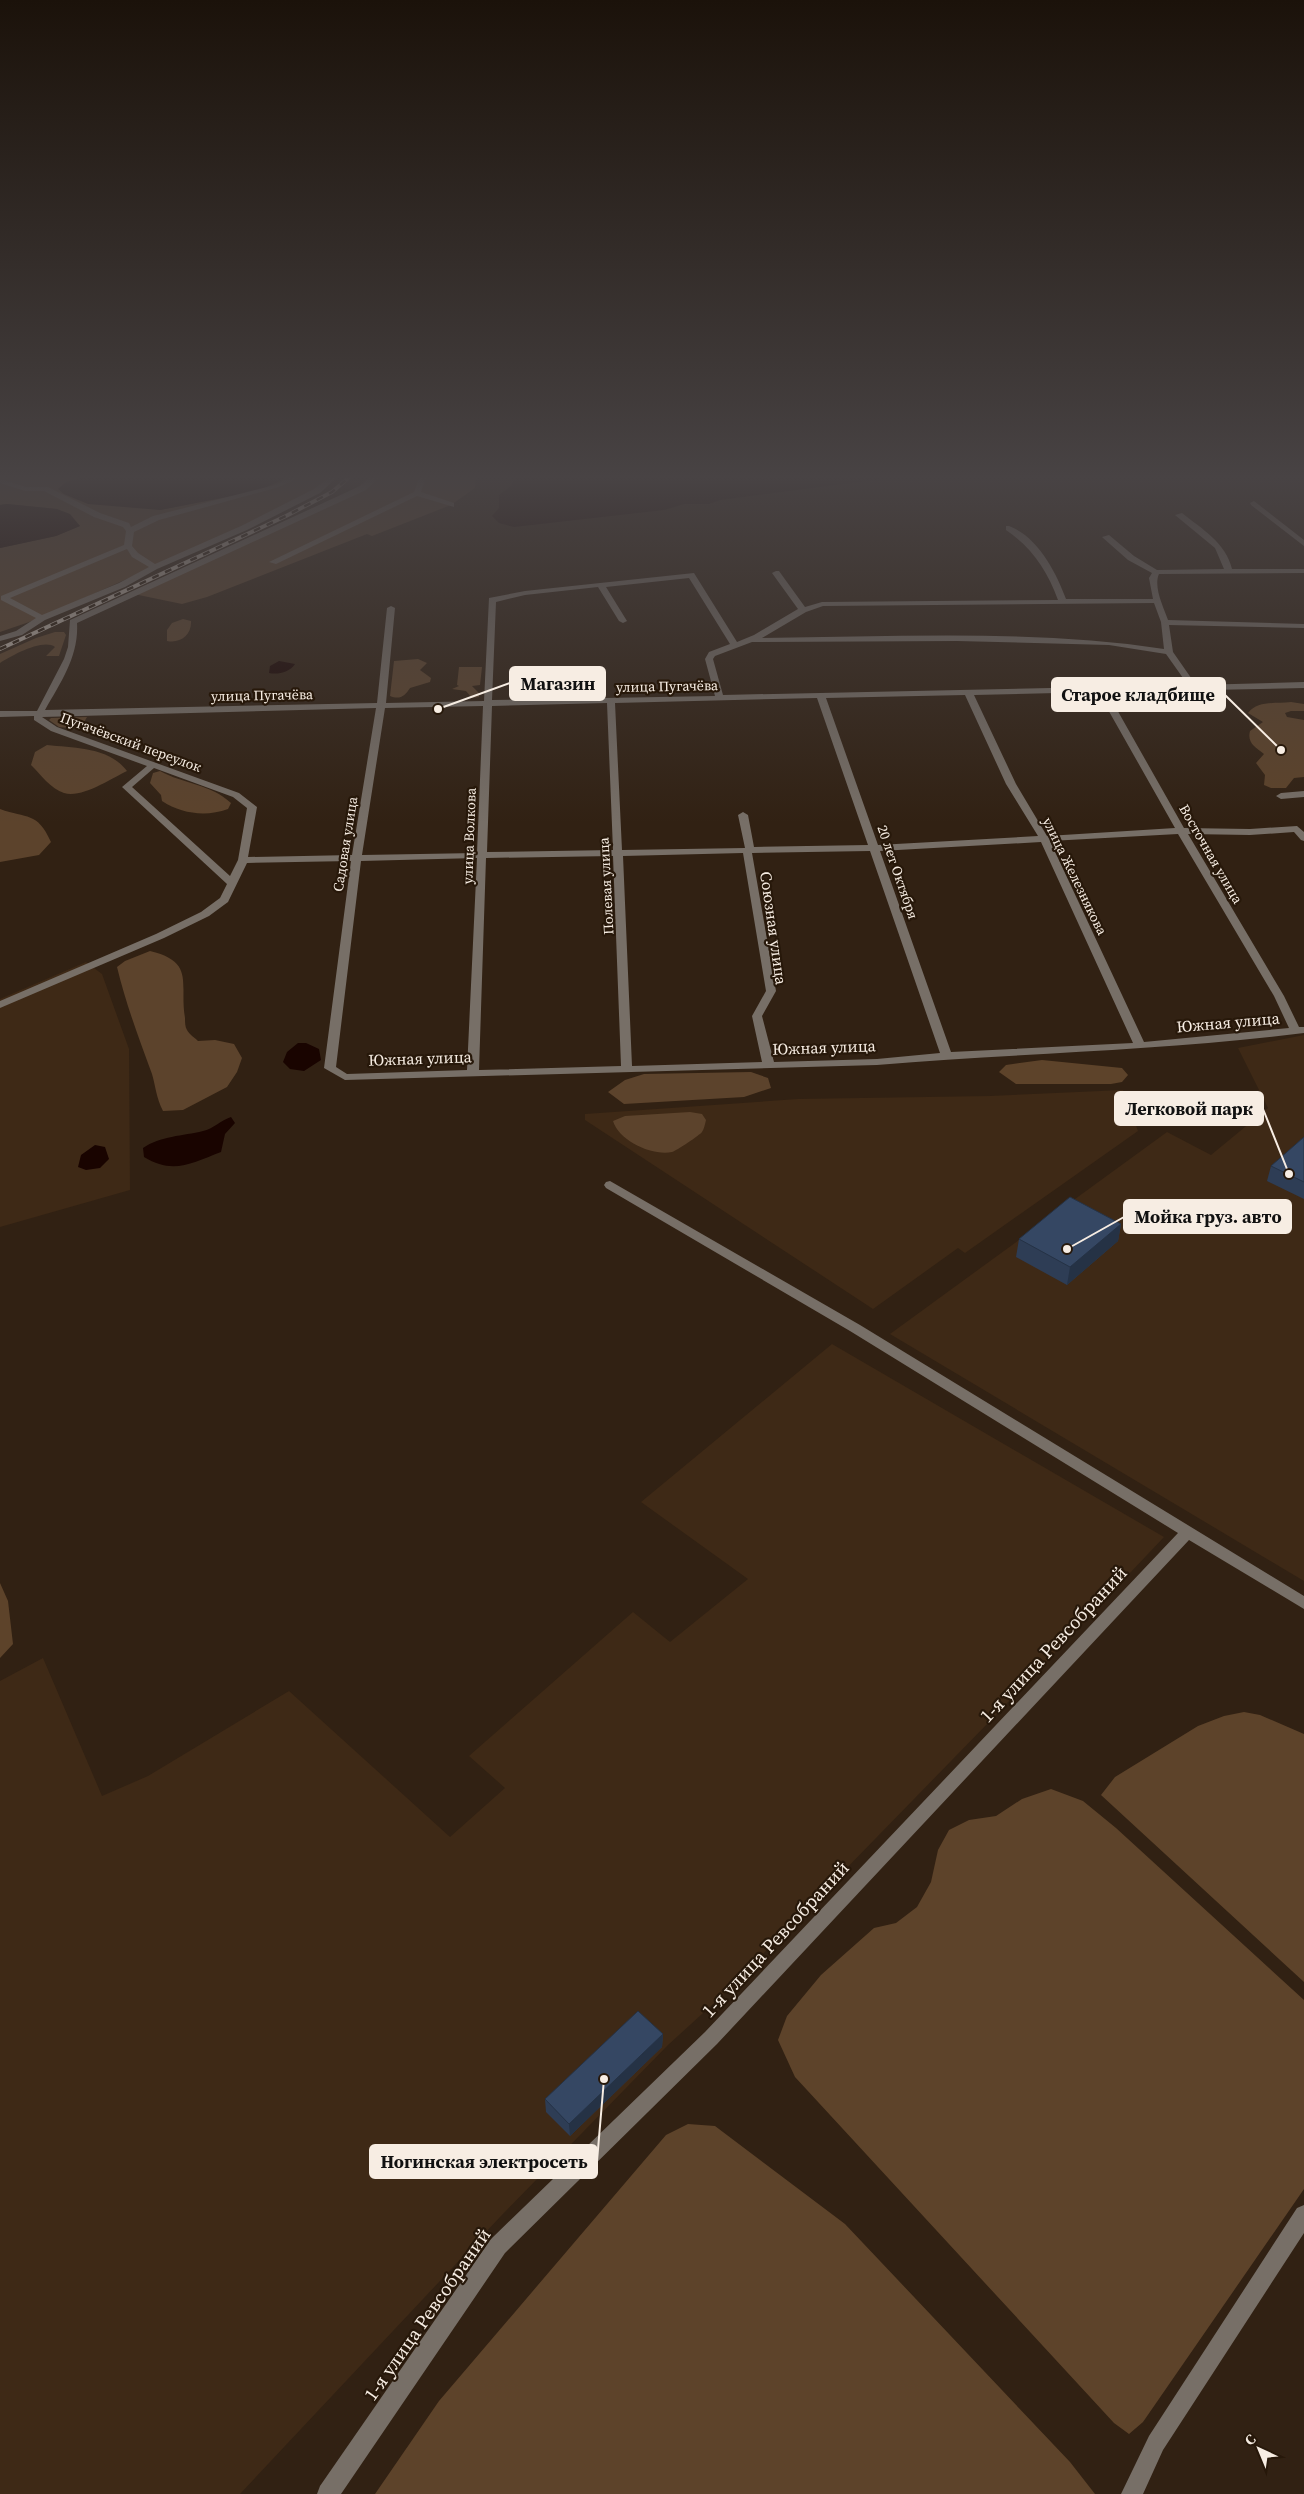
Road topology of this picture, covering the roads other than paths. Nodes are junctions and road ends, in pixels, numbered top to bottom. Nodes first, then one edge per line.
1 (22, 590) edge
2 (109, 590) edge
3 (142, 590) edge
4 (547, 590) edge
5 (604, 590) edge
6 (701, 590) edge
7 (789, 590) edge
8 (1058, 590) edge
9 (1155, 590) edge
10 (1157, 601) junction
11 (1063, 602) junction
12 (391, 608) dead end
13 (803, 610) junction
14 (42, 618) junction
15 (624, 621) dead end
16 (1165, 622) junction
17 (1304, 626) edge
18 (0, 639) edge
19 (746, 641) junction
20 (736, 645) junction
21 (1169, 652) junction
22 (1304, 685) edge
23 (1194, 688) junction
24 (1102, 691) junction
25 (970, 694) junction
26 (821, 696) junction
27 (720, 699) junction
28 (611, 701) junction
29 (487, 705) junction
30 (381, 707) junction
31 (0, 714) edge
32 (39, 714) junction
33 (154, 764) junction
34 (1304, 794) edge
35 (1281, 796) dead end
36 (743, 815) dead end
37 (1181, 831) junction
38 (1304, 838) edge
39 (1045, 840) junction
40 (875, 848) junction
41 (749, 850) junction
42 (618, 852) junction
43 (482, 854) junction
44 (356, 859) junction
45 (243, 860) junction
46 (232, 883) junction
47 (0, 1005) edge
48 (1300, 1031) edge
49 (1140, 1046) junction
50 (947, 1056) junction
51 (769, 1066) junction
52 (626, 1069) junction
53 (473, 1072) junction
54 (345, 1077) joint
55 (610, 1186) dead end
56 (1186, 1533) junction
57 (1304, 1603) edge
58 (1304, 2214) edge
59 (328, 2494) edge
60 (1132, 2494) edge

1 - 14 street
2 - 14 street
3 - 32 street, Пугачёвский переулок
4 - 29 street, улица Волкова
5 - 15 street
6 - 20 street
7 - 13 street
8 - 11 street
9 - 10 street
10 - 11 street
10 - 16 street
11 - 13 street
12 - 30 street, Садовая улица
13 - 19 street
14 - 18 street
16 - 17 street
16 - 21 street
19 - 20 street
19 - 21 street
20 - 27 street
21 - 23 street
22 - 23 street, улица Пугачёва
23 - 24 street, улица Пугачёва
24 - 25 street, улица Пугачёва
24 - 37 street, Восточная улица
25 - 26 street, улица Пугачёва
25 - 39 street, улица Железнякова
26 - 27 street, улица Пугачёва
26 - 40 street, 20 лет Октября
27 - 28 street, улица Пугачёва
28 - 29 street, улица Пугачёва
28 - 42 street, Полевая улица
29 - 30 street, улица Пугачёва
29 - 43 street, улица Волкова
30 - 32 street, улица Пугачёва
30 - 44 street, Садовая улица
31 - 32 street, улица Пугачёва
32 - 33 street, Пугачёвский переулок
33 - 45 street, Пугачёвский переулок
33 - 46 street
34 - 35 street
36 - 41 street, Союзная улица
37 - 38 street
37 - 39 street
37 - 48 street, Восточная улица
39 - 40 street
39 - 49 street, улица Железнякова
40 - 41 street
40 - 50 street, 20 лет Октября
41 - 42 street
41 - 51 street, Союзная улица
42 - 43 street
42 - 52 street, Полевая улица
43 - 44 street
43 - 53 street, улица Волкова
44 - 45 street
44 - 54 street, Садовая улица
45 - 46 street, Пугачёвский переулок
46 - 47 street, Пугачёвский переулок
48 - 49 street, Южная улица
49 - 50 street, Южная улица
50 - 51 street, Южная улица
51 - 52 street, Южная улица
52 - 53 street, Южная улица
53 - 54 street, Южная улица
55 - 56 street
56 - 57 street
56 - 59 street, 1-я улица Ревсобраний
58 - 60 street

